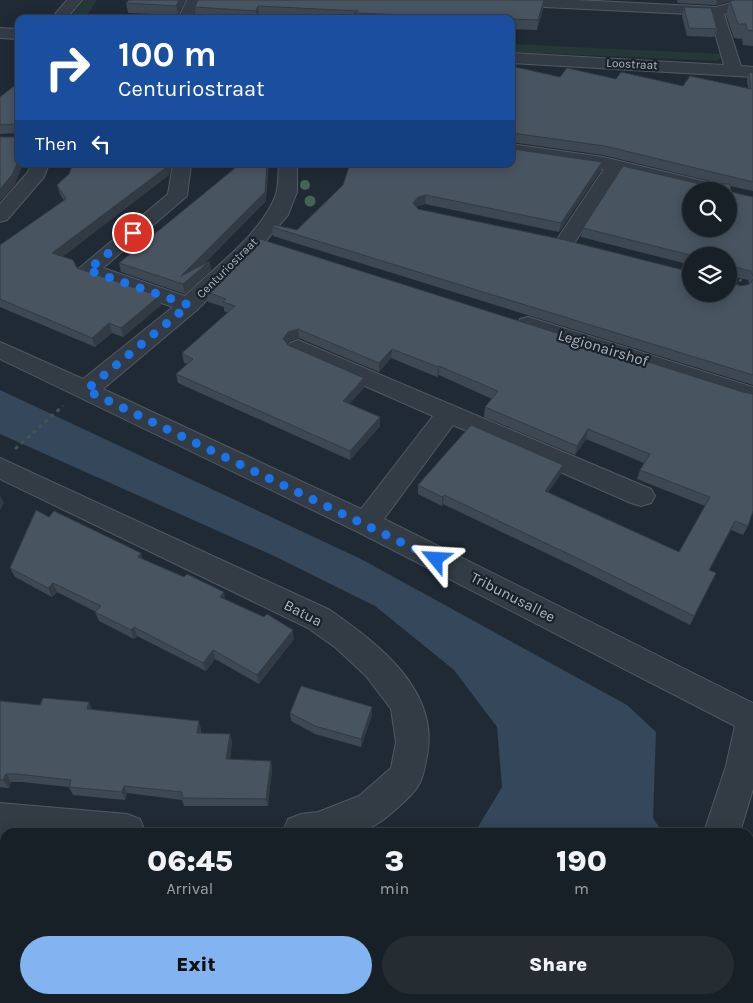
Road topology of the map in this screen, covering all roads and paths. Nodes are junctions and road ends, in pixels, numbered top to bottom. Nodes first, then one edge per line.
1 (75, 0) edge
2 (194, 0) edge
3 (481, 0) edge
4 (750, 0) edge
5 (716, 10) junction
6 (62, 15) edge
7 (187, 15) edge
8 (0, 32) edge
9 (15, 34) edge
10 (515, 58) edge
11 (734, 70) junction
12 (753, 72) edge
13 (515, 151) edge
14 (615, 166) junction
15 (39, 167) edge
16 (182, 167) edge
17 (288, 167) edge
18 (683, 182) edge
19 (0, 216) edge
20 (566, 242) edge
21 (737, 270) edge
22 (737, 288) edge
23 (189, 305) junction
24 (504, 317) edge
25 (298, 348) edge
26 (0, 350) edge
27 (749, 394) edge
28 (78, 395) junction
29 (449, 413) junction
30 (5, 461) edge
31 (641, 496) dead end
32 (366, 523) junction
33 (753, 718) edge
34 (0, 820) edge
35 (85, 828) edge
36 (323, 828) edge
37 (723, 828) edge

1 - 6 street
2 - 7 street
3 - 5 street
4 - 5 street
5 - 11 street
8 - 9 street
10 - 11 street, Loostraat
11 - 12 street, Loostraat
13 - 14 street
14 - 18 street
14 - 20 street
15 - 19 street
16 - 23 street
17 - 23 street, Centuriostraat
21 - 22 path
23 - 28 street, Centuriostraat
24 - 27 street, Legionairshof
25 - 29 street
26 - 28 street, Tribunusallee
28 - 30 path
28 - 32 street, Tribunusallee
29 - 31 street
29 - 32 street
30 - 36 street, Batua
32 - 33 street, Tribunusallee
33 - 37 street
34 - 35 street

